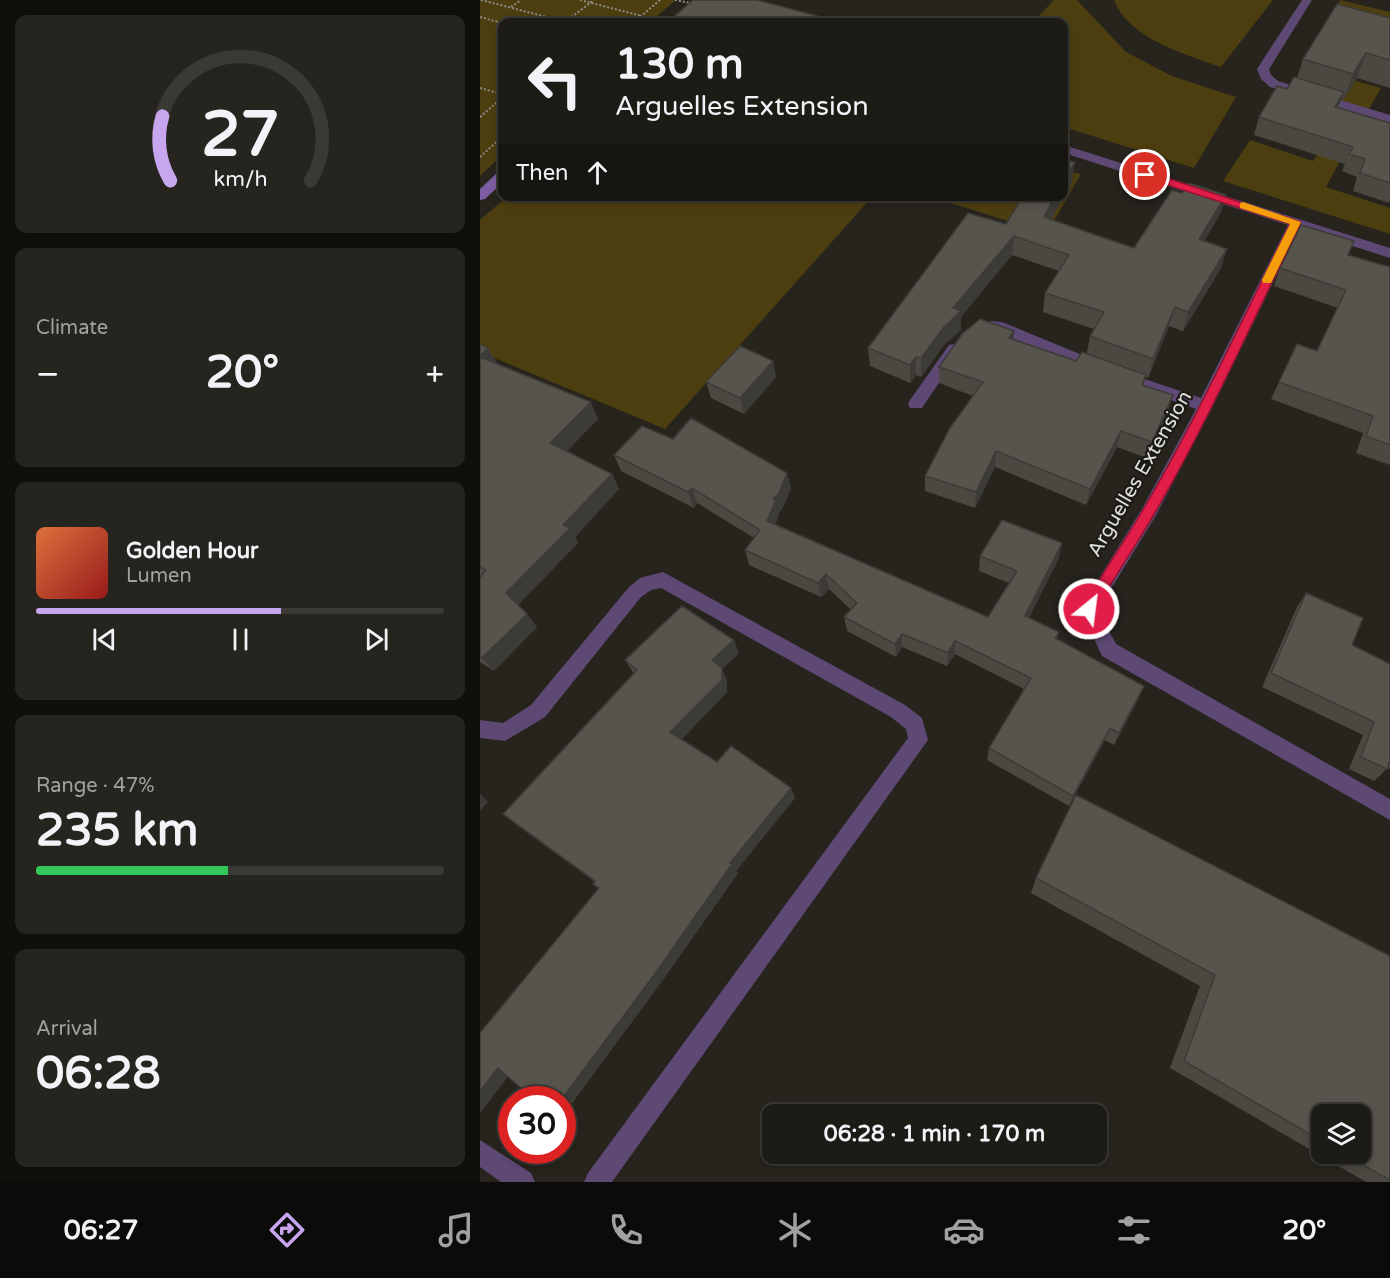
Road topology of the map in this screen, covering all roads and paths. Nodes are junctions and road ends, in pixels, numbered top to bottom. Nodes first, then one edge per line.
1 (481, 0) edge
2 (521, 0) edge
3 (580, 0) edge
4 (594, 0) edge
5 (660, 0) edge
6 (675, 0) edge
7 (1307, 0) edge
8 (591, 3) junction
9 (699, 5) edge
10 (510, 8) junction
11 (642, 16) junction
12 (480, 17) edge
13 (549, 18) edge
14 (570, 18) edge
15 (639, 18) edge
16 (498, 22) edge
17 (480, 88) edge
18 (498, 95) edge
19 (498, 100) edge
20 (480, 117) edge
21 (1390, 119) edge
22 (498, 141) edge
23 (1068, 150) edge
24 (480, 157) edge
25 (498, 180) edge
26 (480, 196) edge
27 (1296, 222) junction
28 (1390, 253) edge
29 (916, 404) dead end
30 (1205, 406) junction
31 (480, 729) edge
32 (1390, 810) edge
33 (480, 1152) edge
34 (522, 1182) edge
35 (597, 1182) edge

1 - 10 path
2 - 10 path
3 - 8 path
4 - 8 path
5 - 11 path
6 - 9 path
7 - 21 street
8 - 11 path
8 - 14 path
10 - 13 path
11 - 15 path
12 - 16 path
17 - 18 path
19 - 20 path
22 - 24 path
23 - 27 street
25 - 26 street
27 - 28 street
27 - 30 street, Arguelles Extension
29 - 30 street
30 - 32 street, Arguelles Extension
31 - 35 street
33 - 34 street

